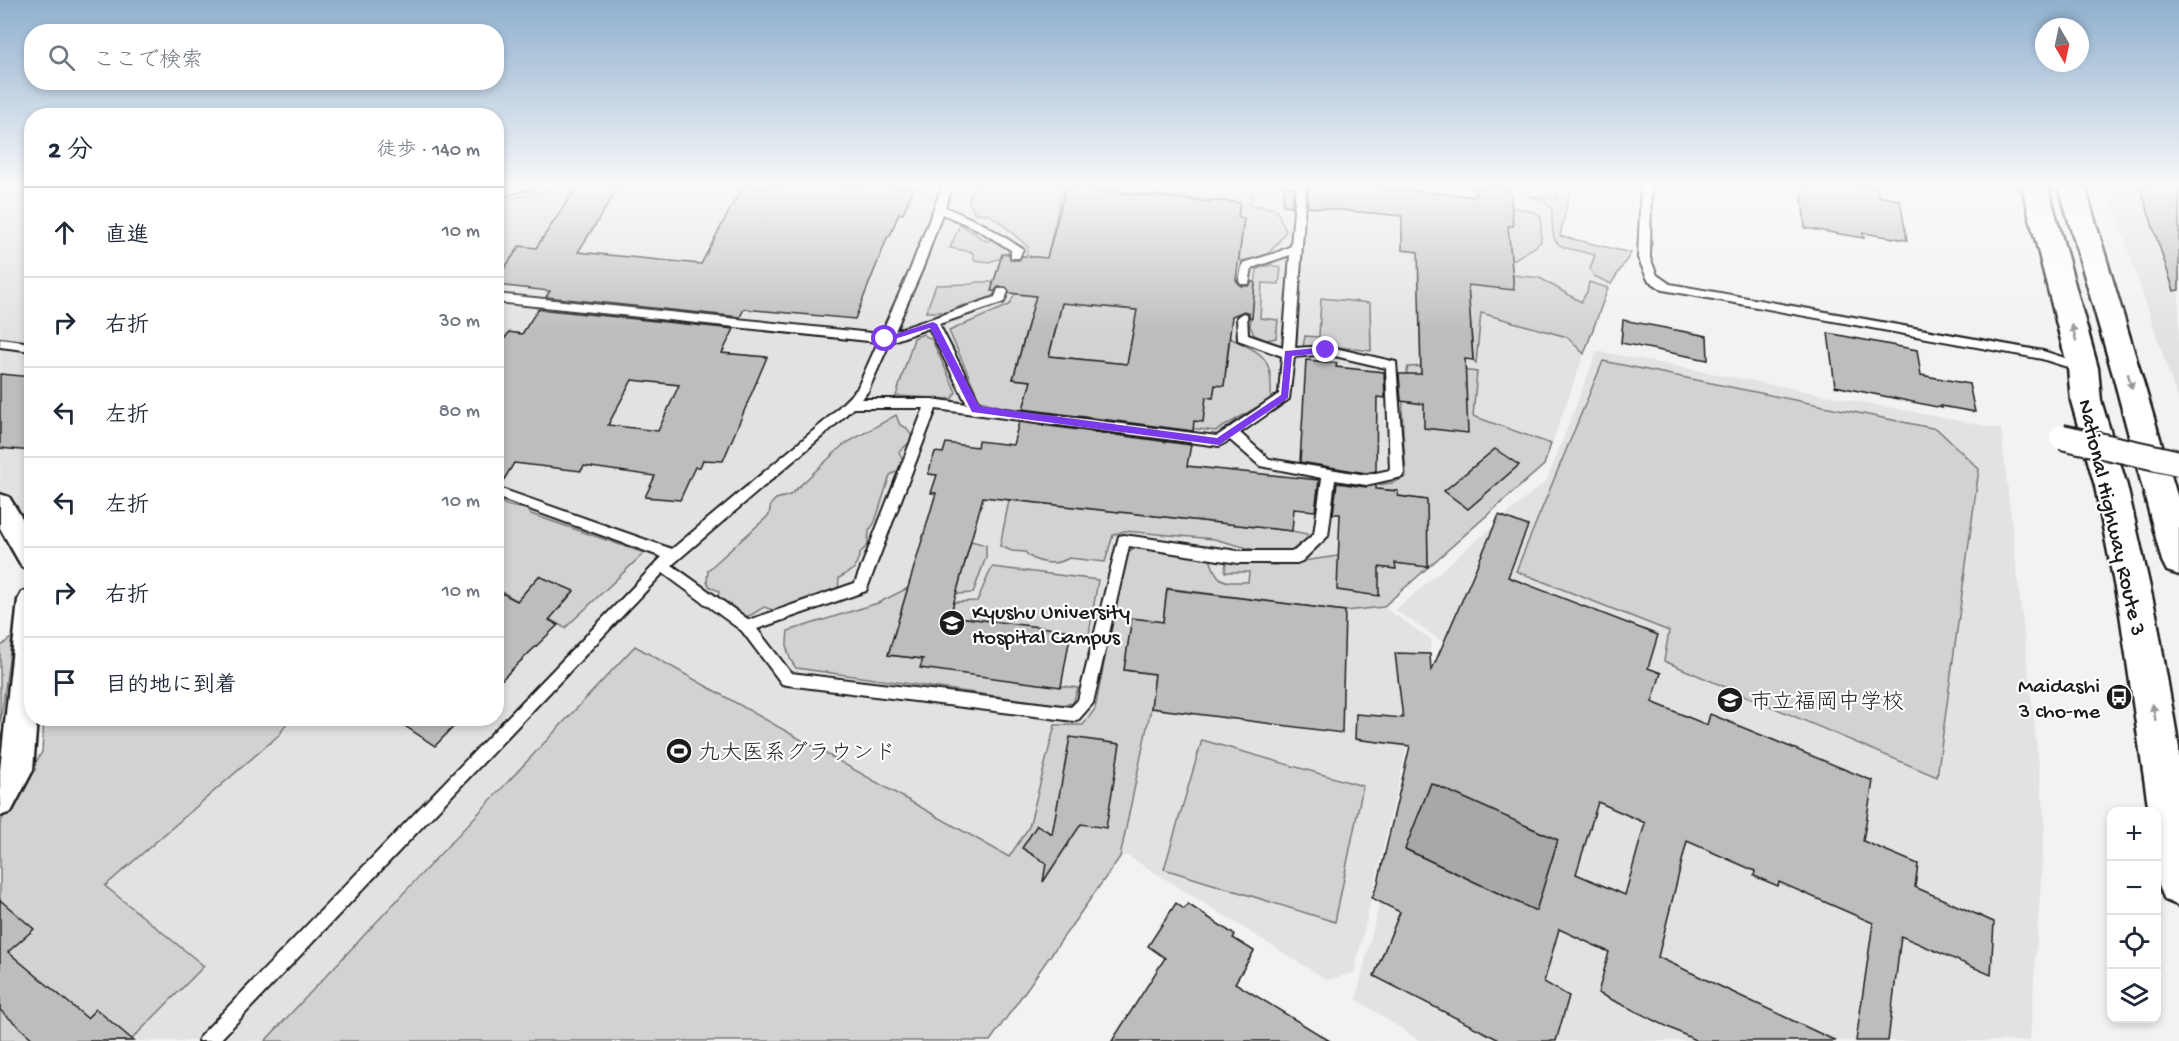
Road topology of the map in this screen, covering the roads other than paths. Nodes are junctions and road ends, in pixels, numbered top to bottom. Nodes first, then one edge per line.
1 (929, 236) edge
2 (995, 236) edge
3 (1297, 236) edge
4 (1645, 236) edge
5 (2048, 236) edge
6 (2086, 236) edge
7 (1296, 248) junction
8 (1015, 255) dead end
9 (1245, 281) dead end
10 (1002, 292) dead end
11 (504, 299) edge
12 (1243, 317) dead end
13 (933, 324) junction
14 (885, 339) junction
15 (0, 343) edge
16 (24, 345) edge
17 (1288, 353) junction
18 (2083, 368) junction
19 (850, 403) junction
20 (932, 404) junction
21 (976, 409) junction
22 (1231, 433) junction
23 (2062, 437) dead end
24 (2179, 463) edge
25 (1329, 474) junction
26 (504, 495) edge
27 (0, 504) edge
28 (24, 545) edge
29 (674, 555) junction
30 (2179, 561) edge
31 (662, 566) junction
32 (747, 627) junction
33 (24, 691) edge
34 (0, 801) edge
35 (2179, 886) edge
36 (207, 1041) edge

1 - 14 lane
2 - 8 lane
3 - 7 lane
4 - 18 lane
18 -> 5 highway, National Highway Route 3
6 -> 30 highway, National Highway Route 3
7 - 9 lane
7 - 17 lane
10 - 13 lane
11 - 14 lane
12 - 17 lane
13 - 14 lane
13 - 21 lane
14 - 19 lane
15 - 16 lane
17 - 22 lane
17 - 25 lane
35 -> 18 highway, National Highway Route 3
19 - 20 lane
19 - 29 lane
20 - 21 lane
20 - 32 lane
21 - 22 lane
22 - 25 lane
23 - 24 street, bridge
25 - 32 lane
26 - 29 lane
27 - 28 street
29 - 31 lane
31 - 32 lane
31 - 36 lane
33 - 34 street

